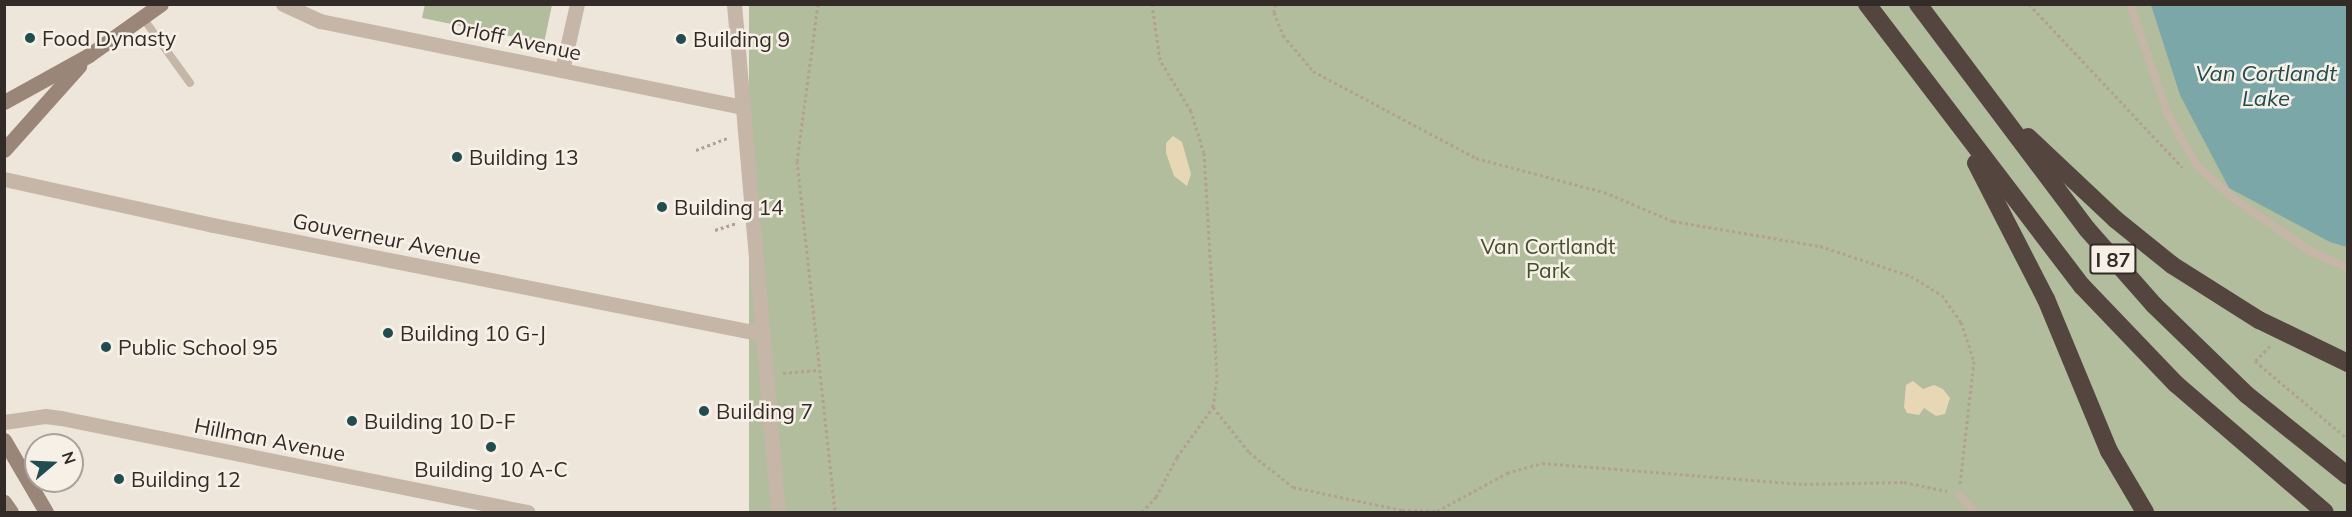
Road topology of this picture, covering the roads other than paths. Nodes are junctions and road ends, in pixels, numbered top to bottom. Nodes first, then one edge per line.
1 (161, 4) edge
2 (283, 4) edge
3 (577, 4) edge
4 (734, 4) edge
5 (1867, 4) edge
6 (1918, 4) edge
7 (2130, 4) edge
8 (143, 18) junction
9 (89, 55) junction
10 (562, 70) junction
11 (190, 83) dead end
12 (1989, 99) junction
13 (4, 102) edge
14 (743, 107) junction
15 (1956, 124) junction
16 (5, 146) edge
17 (4, 179) edge
18 (2348, 268) edge
19 (763, 334) junction
20 (2348, 363) edge
21 (4, 422) edge
22 (4, 440) edge
23 (2348, 476) edge
24 (1959, 495) road end
25 (4, 502) edge
26 (2324, 512) edge
27 (10, 513) edge
28 (46, 513) edge
29 (528, 513) edge
30 (778, 513) edge
31 (1975, 513) edge
32 (2145, 513) edge

1 - 8 main road
2 - 10 street, Orloff Avenue
3 - 10 street
4 - 14 street
5 - 15 highway, I 87
6 - 12 highway, I 87
7 - 18 lane
8 - 9 main road
8 - 11 lane
9 - 13 main road
9 - 16 main road
10 - 14 street, Orloff Avenue
12 - 20 highway
12 - 23 highway, I 87
14 - 19 street
15 - 26 highway, I 87
15 - 32 highway
17 - 19 street, Gouverneur Avenue
19 - 30 street
21 - 29 street, Hillman Avenue
22 - 28 main road
24 - 31 lane
25 - 27 main road

